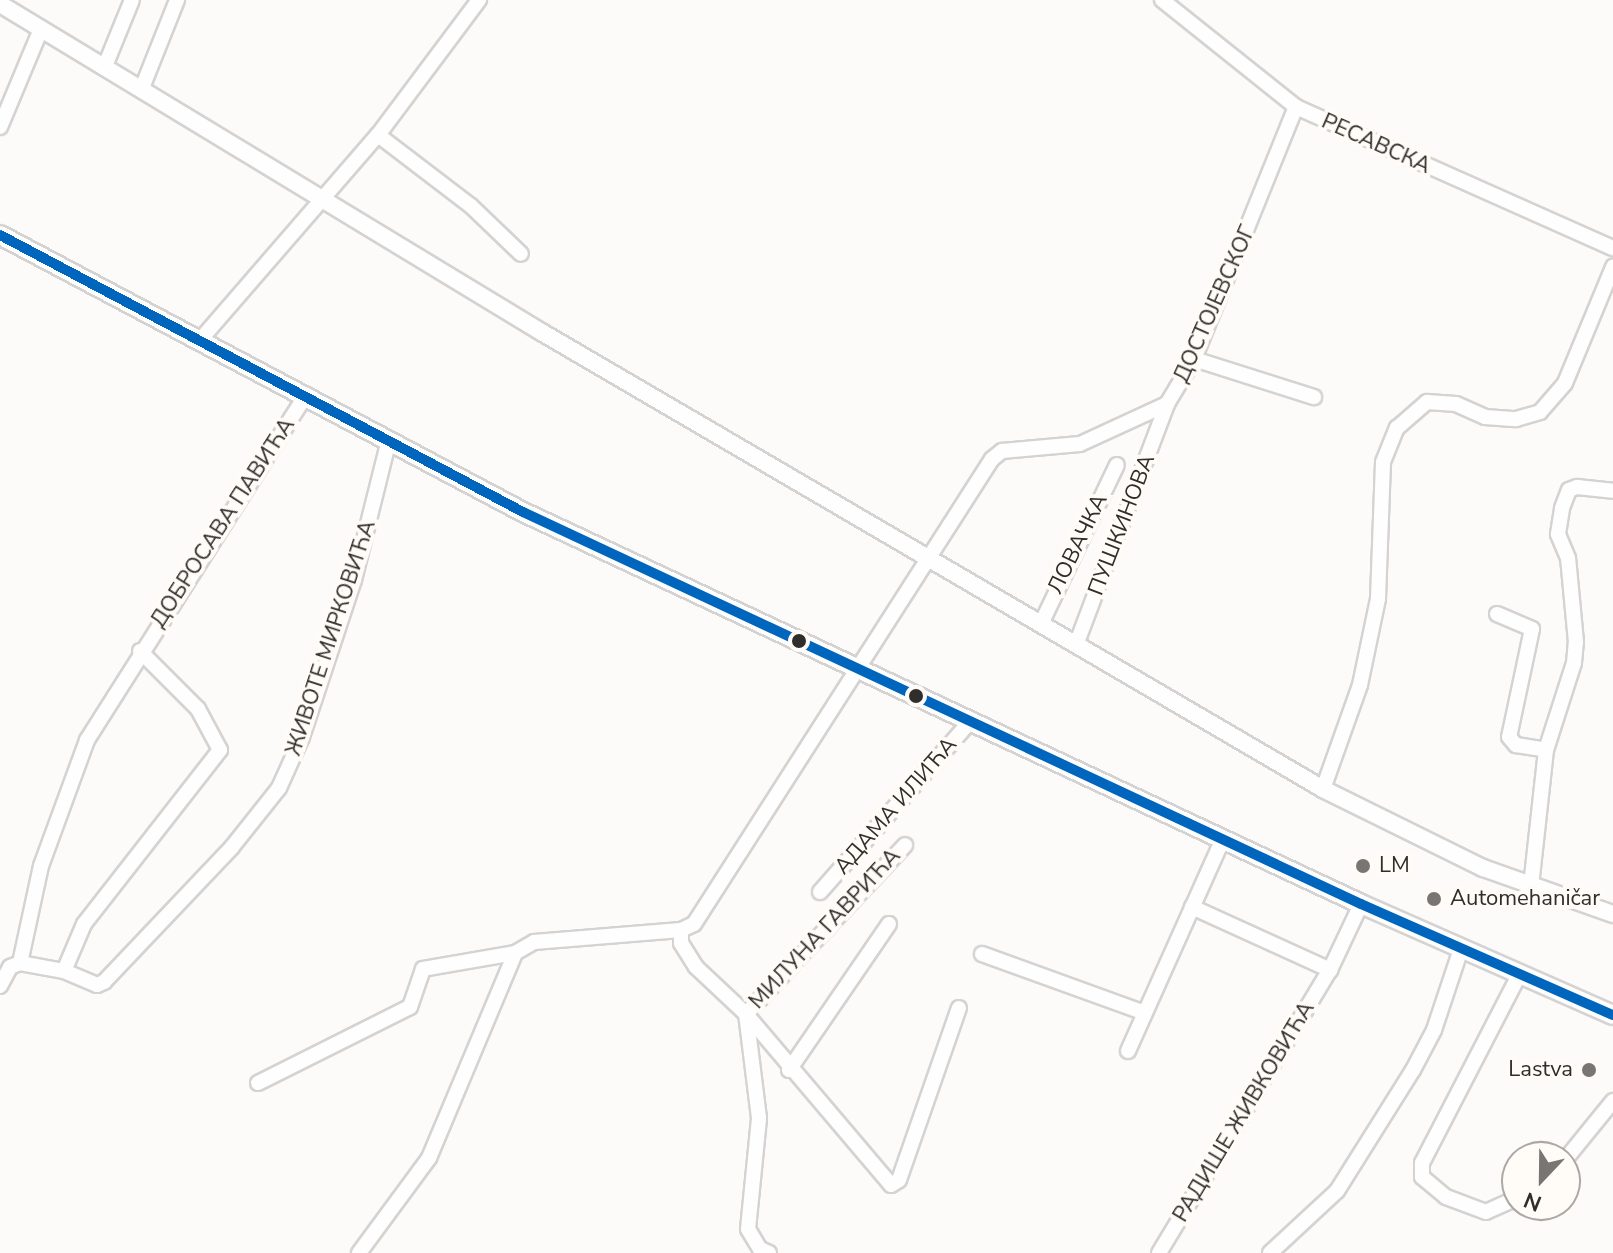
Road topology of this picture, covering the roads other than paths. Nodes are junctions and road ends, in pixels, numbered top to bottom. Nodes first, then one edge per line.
1 (132, 0) edge
2 (177, 0) edge
3 (479, 0) edge
4 (1162, 0) edge
5 (0, 4) edge
6 (41, 29) junction
7 (105, 66) junction
8 (142, 88) junction
9 (1296, 107) junction
10 (0, 127) edge
11 (378, 135) junction
12 (326, 198) junction
13 (0, 235) edge
14 (1613, 248) edge
15 (521, 254) dead end
16 (1613, 267) edge
17 (201, 339) junction
18 (1194, 359) junction
19 (306, 395) junction
20 (1314, 397) dead end
21 (1167, 404) junction
22 (389, 440) junction
23 (1117, 465) dead end
24 (1613, 491) edge
25 (931, 561) junction
26 (1497, 614) dead end
27 (1041, 624) junction
28 (1076, 645) junction
29 (140, 651) junction
30 (858, 670) junction
31 (971, 721) junction
32 (1546, 750) junction
33 (1323, 789) junction
34 (1223, 839) junction
35 (905, 845) dead end
36 (1531, 886) junction
37 (820, 892) dead end
38 (1361, 904) junction
39 (1192, 907) junction
40 (1613, 914) edge
41 (889, 924) dead end
42 (681, 930) junction
43 (1461, 949) junction
44 (515, 953) junction
45 (982, 954) dead end
46 (20, 963) junction
47 (1330, 970) junction
48 (64, 971) junction
49 (1519, 975) junction
50 (0, 986) edge
51 (959, 1008) dead end
52 (1145, 1013) junction
53 (746, 1014) junction
54 (1613, 1014) edge
55 (1128, 1051) dead end
56 (789, 1070) junction
57 (258, 1083) dead end
58 (1613, 1101) edge
59 (1580, 1141) edge
60 (1501, 1205) edge
61 (359, 1253) edge
62 (769, 1253) edge
63 (1159, 1253) edge
64 (1270, 1253) edge

1 - 7 street
2 - 8 street
3 - 11 street
4 - 9 street, РЕСАВСКА
5 - 6 street
6 - 7 street
6 - 10 street
7 - 8 street
8 - 12 street
9 - 14 street, РЕСАВСКА
9 - 18 street, ДОСТОЈЕВСКОГ
11 - 12 street
11 - 15 street
12 - 17 street
12 - 25 street
13 - 17 main road
16 - 33 street
17 - 19 main road
18 - 20 street
18 - 21 street, ДОСТОЈЕВСКОГ
19 - 22 main road
19 - 29 street, ДОБРОСАВА ПАВИЋА
21 - 25 street, ДОСТОЈЕВСКОГ
21 - 28 street, ПУШКИНОВА
22 - 30 main road
22 - 48 street, ЖИВОТЕ МИРКОВИЋА
23 - 27 street, ЛОВАЧКА
24 - 32 street
25 - 27 street
25 - 30 street, ДОСТОЈЕВСКОГ
26 - 32 street
27 - 28 street
28 - 33 street
29 - 46 street, ДОБРОСАВА ПАВИЋА
29 - 48 street, ДОБРОСАВА ПАВИЋА
30 - 31 main road
30 - 42 street, ДОСТОЈЕВСКОГ
31 - 34 main road
31 - 37 street, АДАМА ИЛИЋА
32 - 36 street
33 - 36 street
34 - 38 main road
34 - 39 street
35 - 53 street, МИЛУНА ГАВРИЋА
36 - 40 street
38 - 43 main road
38 - 47 street, РАДИШЕ ЖИВКОВИЋА
39 - 47 street
39 - 52 street
41 - 56 street, МИЛУНА ГАВРИЋА
42 - 44 street
42 - 53 street, МИЛУНА ГАВРИЋА
43 - 49 main road
43 - 64 street
44 - 57 street
44 - 61 street
45 - 52 street
46 - 48 street, ЖИВОТЕ МИРКОВИЋА
46 - 50 street
47 - 63 street, РАДИШЕ ЖИВКОВИЋА
49 - 54 main road
49 - 60 street
51 - 56 street, МИЛУНА ГАВРИЋА
52 - 55 street
53 - 56 street, МИЛУНА ГАВРИЋА
53 - 62 street, МИЛУНА ГАВРИЋА
58 - 59 street

